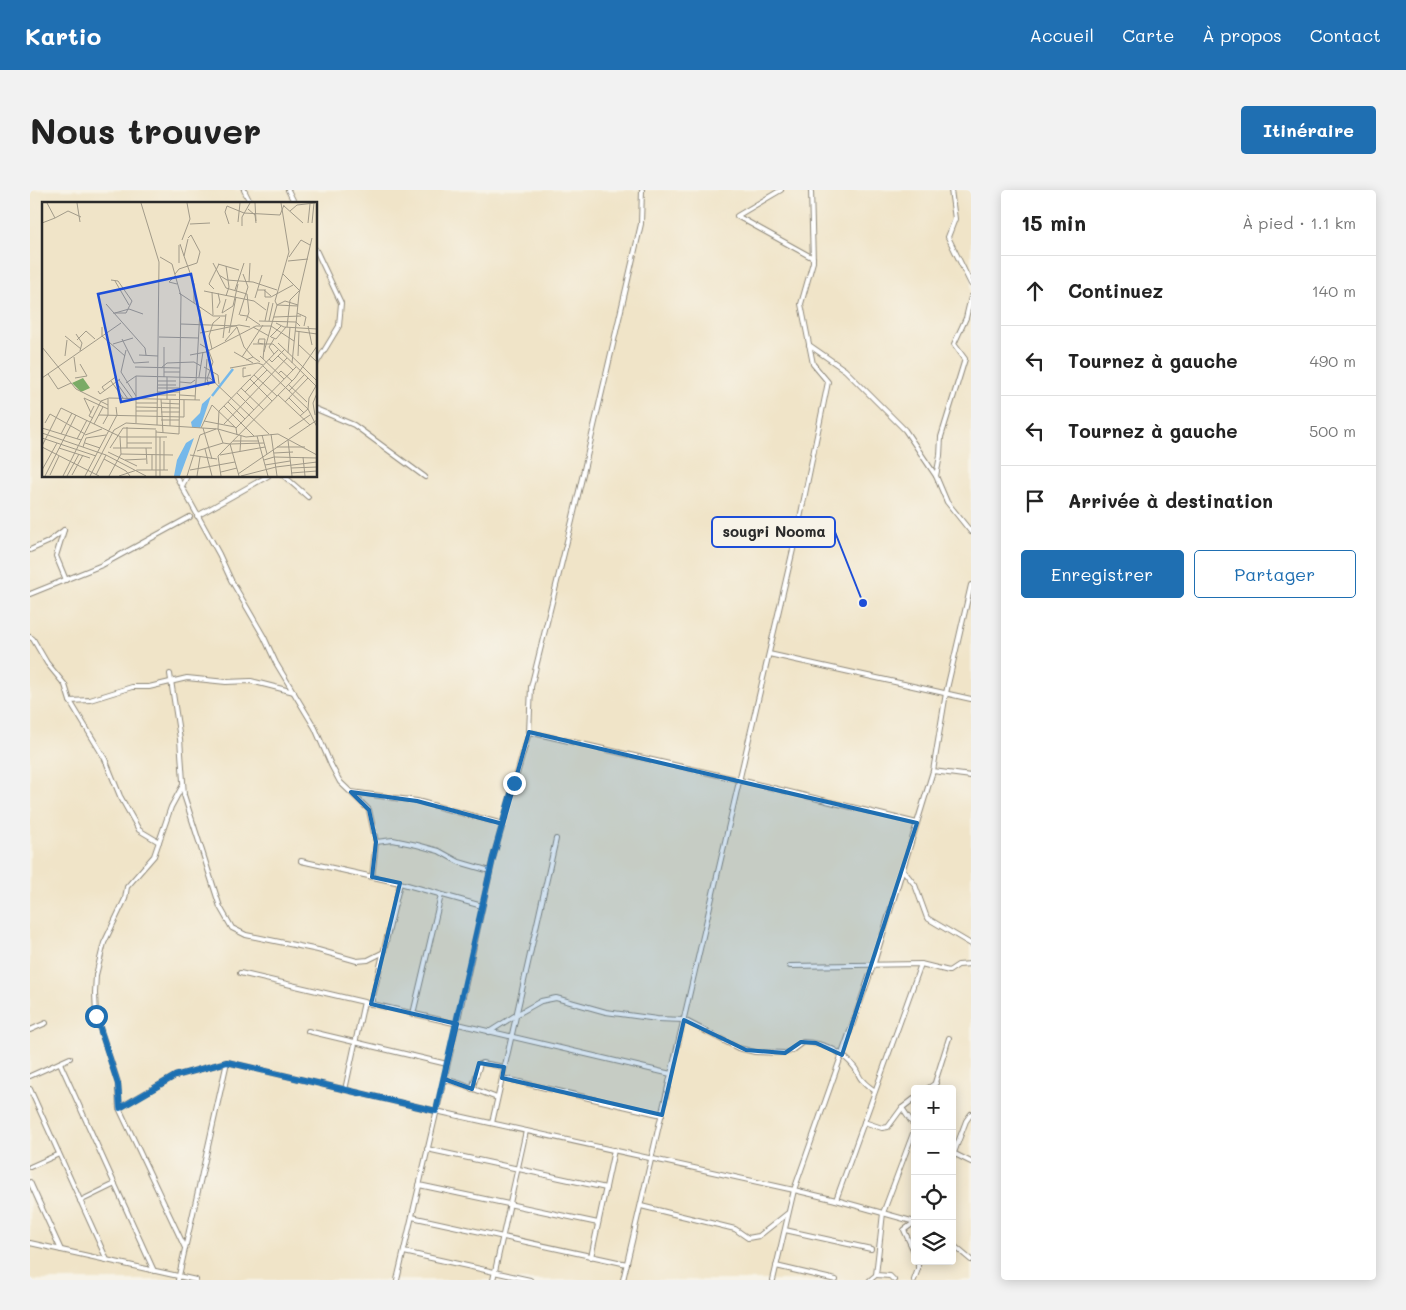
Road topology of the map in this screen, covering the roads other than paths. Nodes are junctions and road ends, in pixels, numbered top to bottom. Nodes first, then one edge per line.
1 (244, 190) edge
2 (288, 190) edge
3 (642, 190) edge
4 (781, 190) edge
5 (811, 190) edge
6 (951, 190) edge
7 (250, 202) edge
8 (293, 202) edge
9 (318, 254) edge
10 (813, 258) junction
11 (971, 284) edge
12 (971, 296) edge
13 (968, 319) edge
14 (809, 345) junction
15 (318, 350) edge
16 (323, 352) junction
17 (318, 361) edge
18 (318, 409) edge
19 (936, 476) junction
20 (425, 477) dead end
21 (177, 478) edge
22 (186, 478) edge
23 (264, 478) edge
24 (286, 478) edge
25 (182, 486) junction
26 (308, 497) dead end
27 (197, 516) junction
28 (190, 517) dead end
29 (971, 532) edge
30 (30, 550) edge
31 (66, 580) junction
32 (971, 585) edge
33 (30, 594) edge
34 (30, 636) edge
35 (769, 654) junction
36 (170, 674) dead end
37 (170, 682) junction
38 (294, 692) junction
39 (946, 693) junction
40 (971, 700) edge
41 (70, 701) junction
42 (528, 732) junction
43 (933, 771) junction
44 (971, 776) edge
45 (740, 780) junction
46 (183, 785) junction
47 (350, 792) junction
48 (917, 823) junction
49 (504, 824) junction
50 (556, 839) dead end
51 (159, 842) junction
52 (376, 842) junction
53 (301, 861) dead end
54 (902, 870) junction
55 (490, 871) junction
56 (372, 877) junction
57 (400, 883) junction
58 (441, 895) junction
59 (482, 906) junction
60 (971, 944) edge
61 (384, 952) junction
62 (874, 964) junction
63 (921, 964) junction
64 (971, 964) edge
65 (790, 966) dead end
66 (240, 973) dead end
67 (364, 1002) junction
68 (371, 1004) junction
69 (413, 1014) junction
70 (516, 1015) junction
71 (684, 1020) junction
72 (46, 1024) dead end
73 (457, 1024) junction
74 (30, 1030) edge
75 (308, 1031) dead end
76 (489, 1032) junction
77 (511, 1037) junction
78 (949, 1038) dead end
79 (355, 1042) junction
80 (842, 1055) junction
81 (70, 1058) dead end
82 (60, 1062) junction
83 (227, 1062) junction
84 (448, 1064) junction
85 (504, 1067) junction
86 (671, 1074) junction
87 (30, 1076) edge
88 (502, 1078) junction
89 (444, 1079) junction
90 (936, 1083) joint
91 (933, 1085) edge
92 (30, 1089) edge
93 (472, 1089) junction
94 (345, 1090) junction
95 (875, 1092) junction
96 (497, 1098) junction
97 (911, 1101) edge
98 (120, 1108) junction
99 (902, 1108) junction
100 (436, 1111) junction
101 (662, 1114) junction
102 (971, 1114) edge
103 (864, 1122) junction
104 (911, 1122) edge
105 (492, 1123) junction
106 (914, 1130) edge
107 (526, 1131) junction
108 (956, 1146) edge
109 (427, 1149) junction
110 (614, 1150) junction
111 (59, 1154) junction
112 (956, 1155) edge
113 (652, 1159) junction
114 (971, 1162) edge
115 (30, 1167) edge
116 (518, 1169) junction
117 (30, 1182) edge
118 (115, 1184) junction
119 (419, 1185) junction
120 (606, 1188) junction
121 (794, 1190) junction
122 (836, 1200) junction
123 (80, 1201) junction
124 (510, 1204) junction
125 (641, 1206) junction
126 (788, 1213) junction
127 (883, 1213) junction
128 (412, 1217) junction
129 (911, 1221) edge
130 (598, 1223) junction
131 (911, 1225) edge
132 (785, 1230) junction
133 (502, 1237) junction
134 (30, 1243) edge
135 (911, 1245) edge
136 (956, 1247) edge
137 (185, 1248) junction
138 (871, 1249) dead end
139 (60, 1250) junction
140 (404, 1252) junction
141 (591, 1257) junction
142 (107, 1260) junction
143 (971, 1260) edge
144 (627, 1264) junction
145 (918, 1265) edge
146 (776, 1266) junction
147 (154, 1271) junction
148 (495, 1272) junction
149 (876, 1275) junction
150 (179, 1278) edge
151 (196, 1280) edge
152 (397, 1280) edge
153 (493, 1280) edge
154 (530, 1280) edge
155 (623, 1280) edge
156 (773, 1280) edge
157 (836, 1280) edge
158 (870, 1280) edge
159 (894, 1280) edge
160 (914, 1280) edge

1 - 7 street
2 - 8 street
3 - 42 street
4 - 10 street
5 - 10 street
6 - 11 street
9 - 16 street
10 - 14 street
12 - 13 street
13 - 19 street
14 - 19 street
14 - 35 street
15 - 16 street
16 - 17 street
18 - 20 street
19 - 29 street
21 - 25 street
22 - 25 street
23 - 27 street
24 - 26 street
25 - 27 street
27 - 38 street
28 - 31 street
30 - 31 street
31 - 33 street
32 - 39 street
34 - 41 street
35 - 39 street
35 - 45 street
36 - 37 street
37 - 38 street
37 - 41 street
37 - 46 street
38 - 47 street
39 - 40 street
39 - 43 street
41 - 51 street
42 - 45 street
42 - 49 street
43 - 44 street
43 - 48 street
45 - 48 street
45 - 71 street
46 - 51 street
46 - 61 street
47 - 49 street
47 - 52 street
48 - 54 street
49 - 55 street
50 - 70 street
51 - 98 street
52 - 55 street
52 - 56 street
53 - 56 street
54 - 60 street
54 - 62 street
55 - 59 street
56 - 57 street
57 - 58 street
57 - 61 street
58 - 59 street
58 - 69 street
59 - 73 street
61 - 68 street
62 - 63 street
62 - 65 street
62 - 80 street
63 - 64 street
63 - 95 street
66 - 67 street
67 - 68 street
67 - 79 street
68 - 69 street
69 - 73 street
70 - 71 street
70 - 76 street
70 - 77 street
71 - 80 street
71 - 86 street
72 - 74 street
73 - 76 street
73 - 84 street
75 - 79 street
76 - 77 street
77 - 85 street
77 - 86 street
78 - 90 street
79 - 84 street
79 - 94 street
80 - 95 street
80 - 121 street
81 - 82 street
82 - 87 street
82 - 118 street
83 - 94 street
83 - 98 street
83 - 137 street
84 - 89 street
85 - 88 street
85 - 93 street
86 - 101 street
88 - 96 street
88 - 101 street
89 - 93 street
89 - 100 street
90 - 91 street
92 - 111 street
93 - 96 street
94 - 100 street
95 - 103 street
96 - 105 street
97 - 99 street
98 - 137 street
99 - 103 street
99 - 104 street
100 - 105 street
100 - 109 street
101 - 113 street
102 - 108 street
103 - 122 street
105 - 107 street
106 - 127 street
107 - 110 street
107 - 116 street
109 - 116 street
109 - 119 street
110 - 113 street
110 - 120 street
111 - 115 street
111 - 123 street
112 - 114 street
113 - 121 street
113 - 125 street
116 - 120 street
116 - 124 street
117 - 139 street
118 - 123 street
118 - 147 street
119 - 124 street
119 - 128 street
120 - 130 street
121 - 122 street
121 - 126 street
122 - 127 street
123 - 142 street
124 - 130 street
124 - 133 street
125 - 126 street
125 - 144 street
126 - 132 street
127 - 129 street
127 - 149 street
128 - 133 street
128 - 140 street
130 - 141 street
131 - 135 street
132 - 138 street
132 - 146 street
133 - 141 street
133 - 148 street
134 - 139 street
136 - 143 street
137 - 150 street
139 - 142 street
140 - 148 street
140 - 152 street
141 - 144 street
142 - 147 street
144 - 155 street
145 - 160 street
146 - 156 street
146 - 157 street
147 - 150 street
148 - 153 street
148 - 154 street
149 - 158 street
149 - 159 street
150 - 151 street

